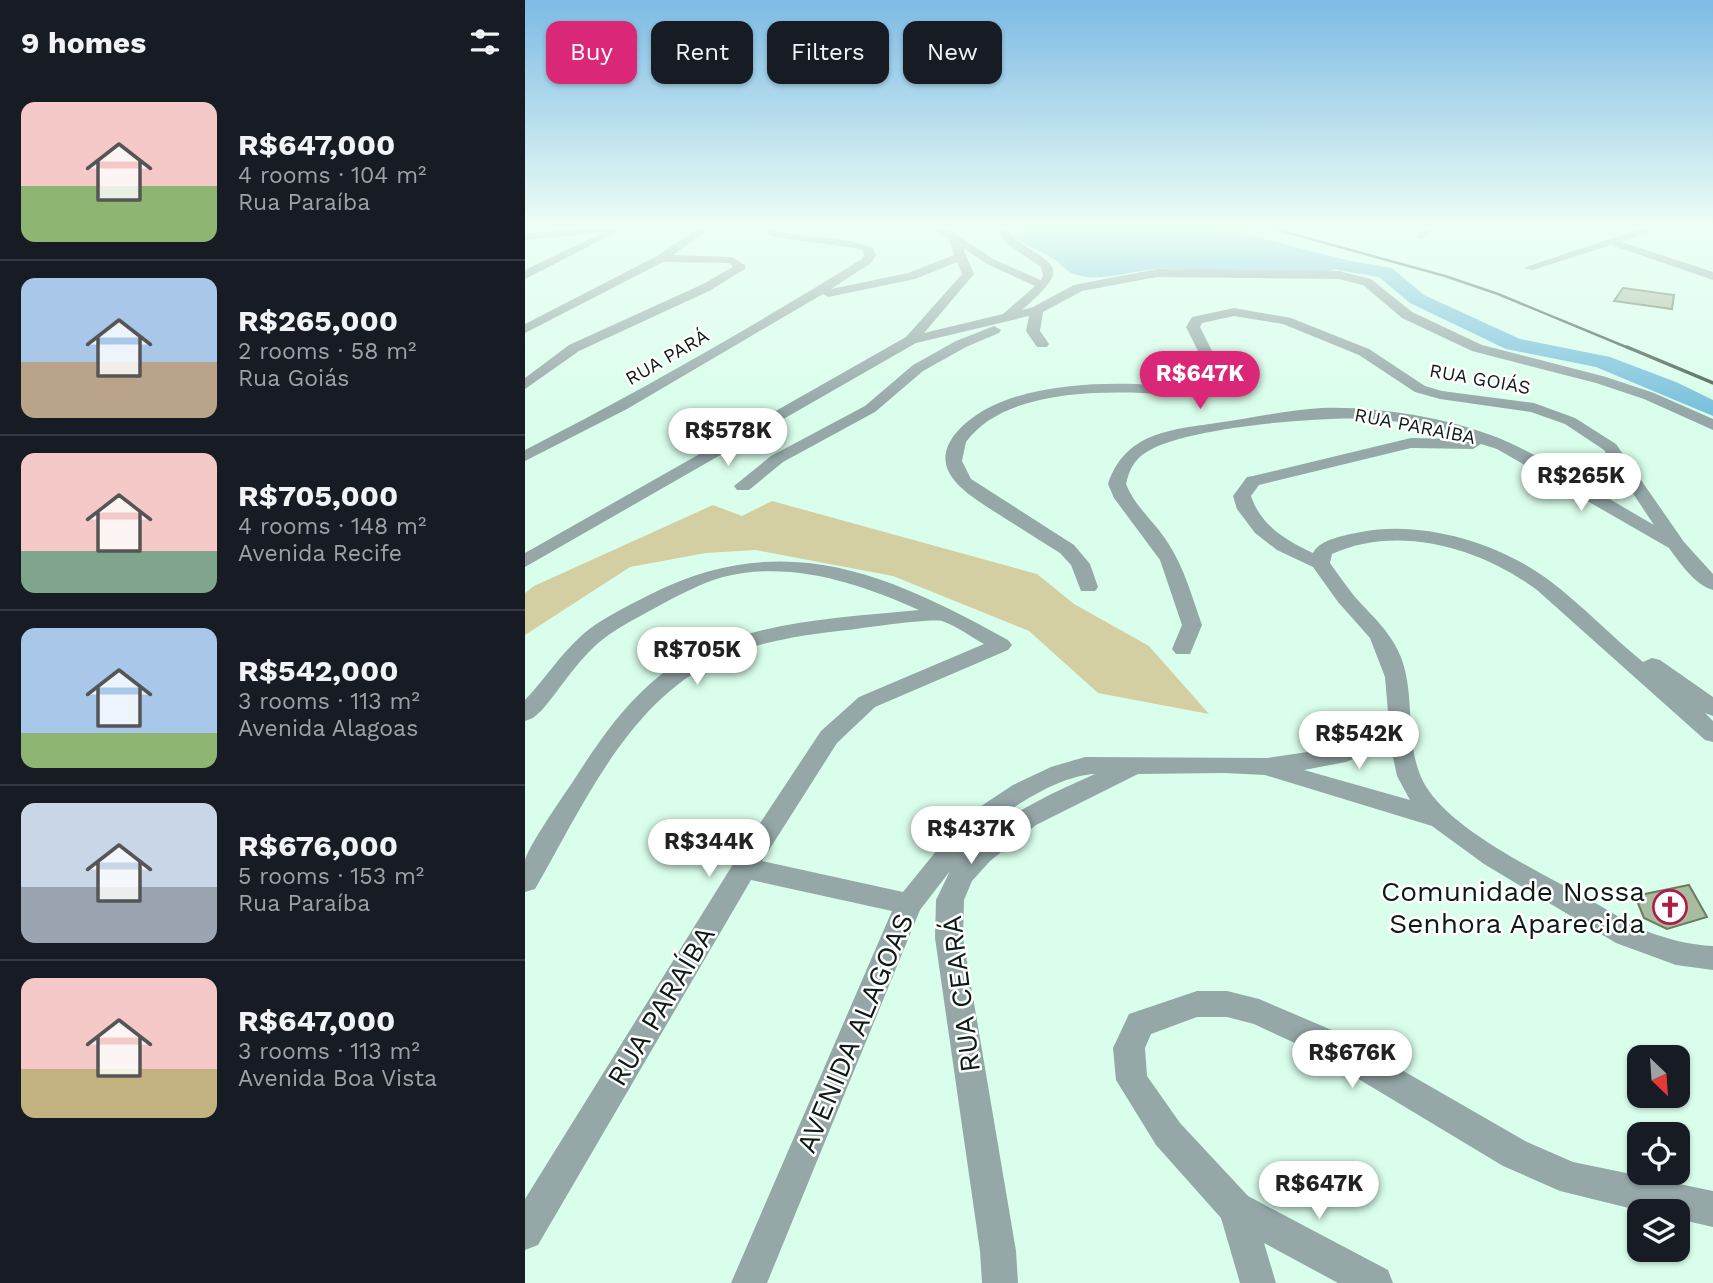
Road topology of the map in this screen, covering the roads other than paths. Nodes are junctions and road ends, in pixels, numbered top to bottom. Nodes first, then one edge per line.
1 (606, 287) edge
2 (707, 287) edge
3 (826, 287) edge
4 (848, 287) edge
5 (960, 287) edge
6 (1041, 287) edge
7 (1084, 287) edge
8 (1373, 287) edge
9 (803, 301) junction
10 (1037, 310) junction
11 (1007, 315) junction
12 (525, 329) edge
13 (911, 340) junction
14 (1042, 344) dead end
15 (525, 385) edge
16 (1713, 425) edge
17 (1503, 446) junction
18 (525, 454) edge
19 (743, 486) dead end
20 (1677, 546) junction
21 (525, 561) edge
22 (1320, 563) junction
23 (1713, 584) edge
24 (1088, 587) dead end
25 (946, 614) junction
26 (1600, 638) junction
27 (1183, 649) dead end
28 (1713, 708) edge
29 (525, 713) edge
30 (1400, 728) junction
31 (1713, 734) edge
32 (1140, 765) junction
33 (1267, 767) junction
34 (1438, 818) junction
35 (744, 868) junction
36 (525, 881) edge
37 (909, 904) junction
38 (1713, 958) edge
39 (1236, 1209) junction
40 (1713, 1209) edge
41 (525, 1231) edge
42 (749, 1283) edge
43 (1000, 1283) edge
44 (1258, 1283) edge
45 (1375, 1283) edge

1 - 12 street
2 - 15 street
3 - 9 street, RUA PARÁ
4 - 9 street
5 - 13 street
6 - 11 street
7 - 10 street
8 - 16 street
9 - 18 street, RUA PARÁ
10 - 11 street
10 - 14 street
10 - 19 street
11 - 13 street
13 - 21 street
17 - 20 street
17 - 22 street
17 - 27 street, RUA PARAÍBA
20 - 23 street
20 - 24 street, RUA GOIÁS
22 - 26 street
22 - 30 street
25 - 29 street
25 - 35 street, RUA PARAÍBA
25 - 36 street
26 - 28 street
26 - 31 street
30 - 33 street, AVENIDA ALAGOAS
30 - 34 street
32 - 33 street, AVENIDA ALAGOAS
32 - 37 street, AVENIDA ALAGOAS
32 - 43 street, RUA CEARÁ
33 - 34 street
34 - 38 street
35 - 37 street
35 - 41 street, RUA PARAÍBA
37 - 42 street, AVENIDA ALAGOAS
39 - 40 street
39 - 44 street
39 - 45 street

